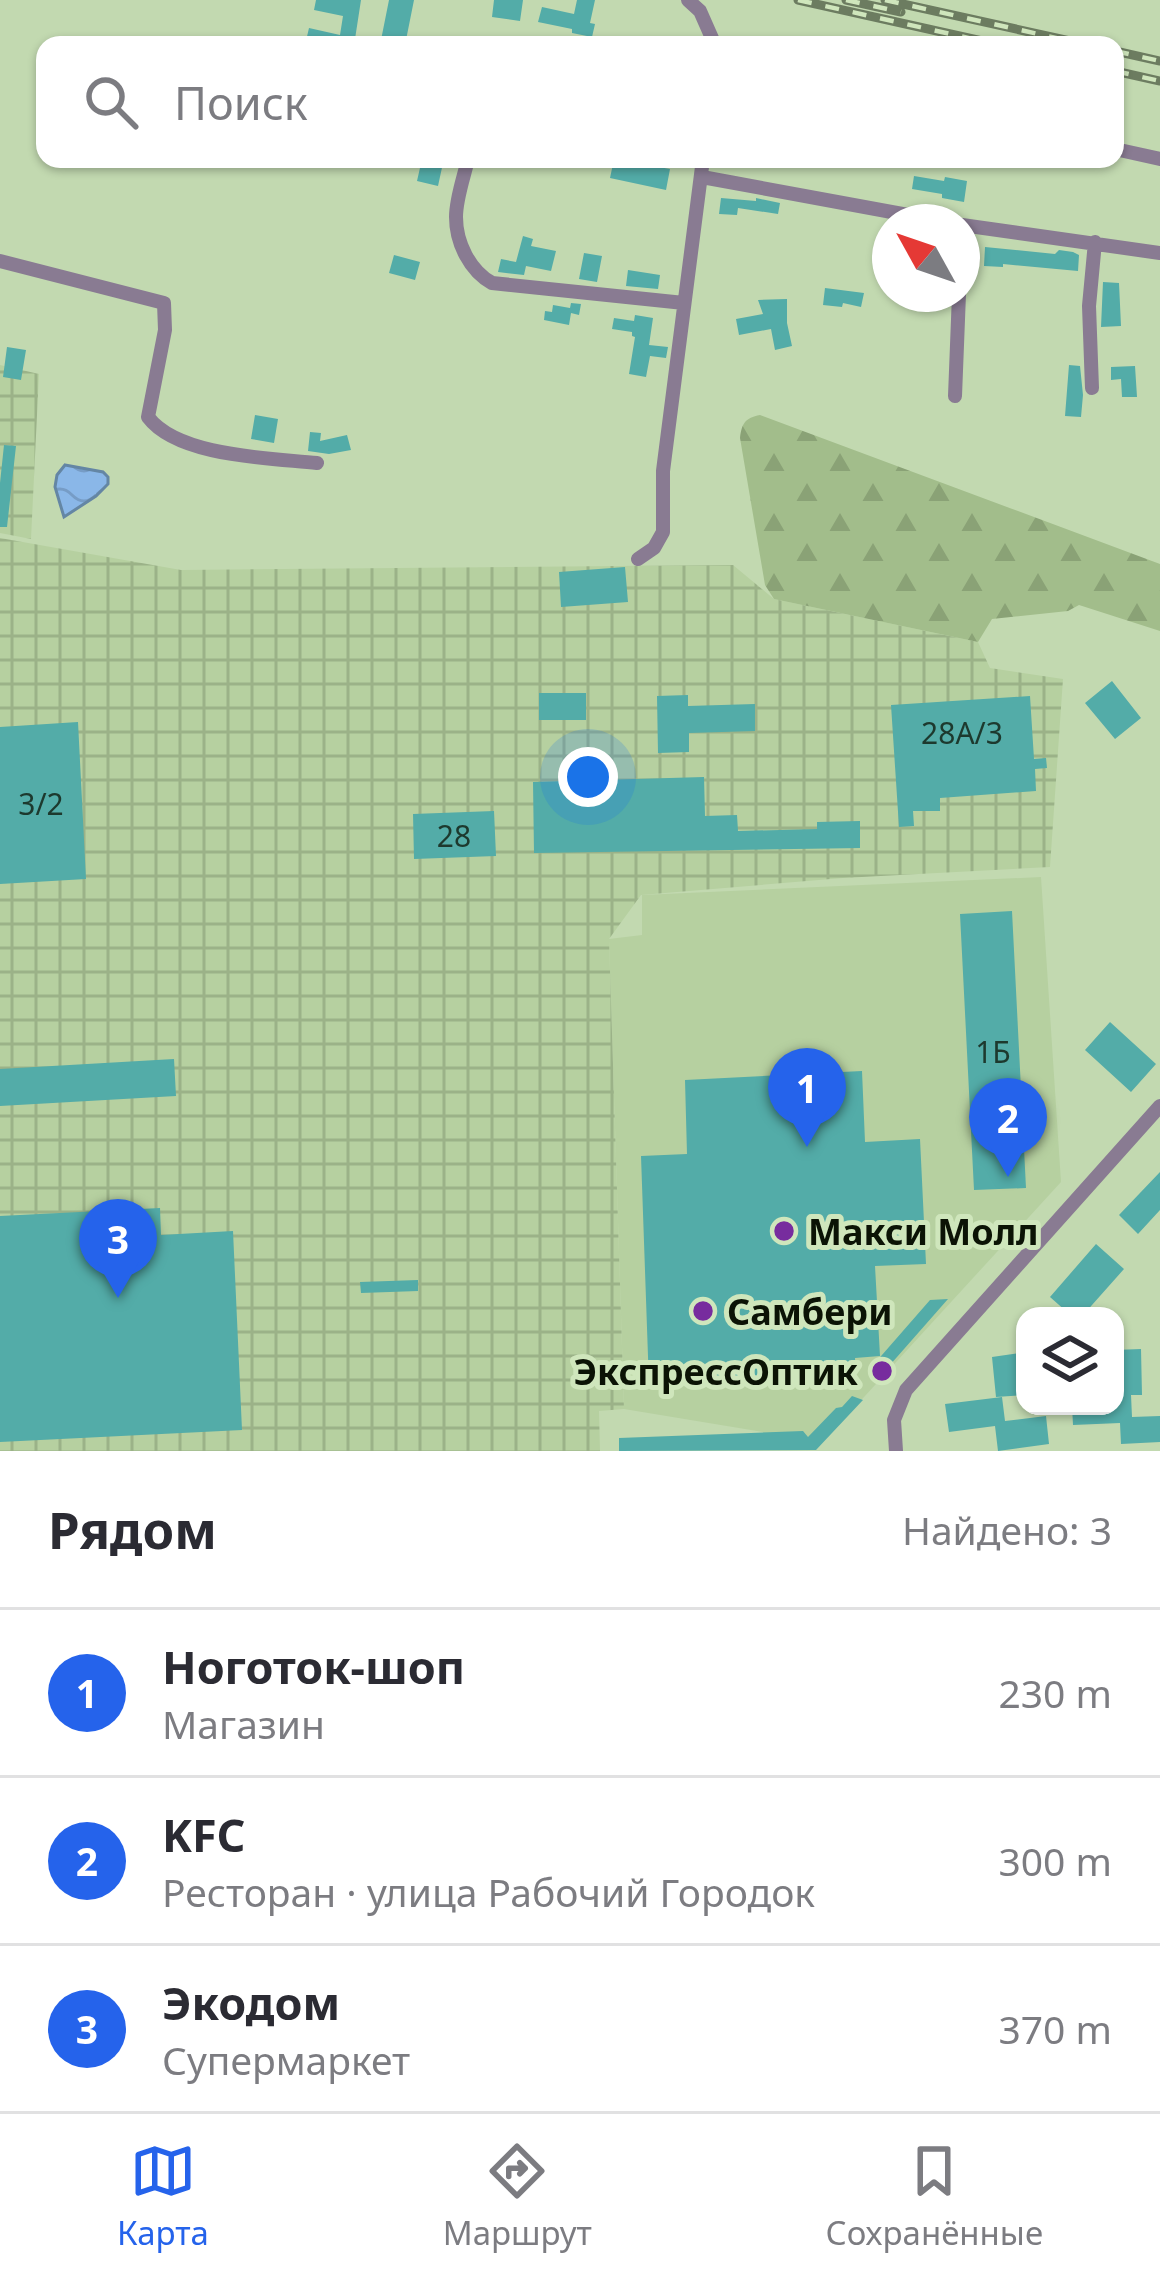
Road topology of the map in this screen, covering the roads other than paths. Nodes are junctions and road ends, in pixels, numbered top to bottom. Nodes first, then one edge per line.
1 (688, 0) edge
2 (711, 36) edge
3 (1124, 151) edge
4 (1160, 159) edge
5 (466, 168) edge
6 (701, 168) edge
7 (702, 178) junction
8 (872, 209) edge
9 (980, 227) edge
10 (1094, 242) junction
11 (1160, 253) edge
12 (0, 261) edge
13 (684, 303) junction
14 (958, 312) edge
15 (1092, 388) dead end
16 (955, 396) dead end
17 (317, 463) dead end
18 (638, 559) dead end
19 (1160, 1106) edge
20 (896, 1451) edge

1 - 2 street
3 - 4 street
5 - 13 street
6 - 7 street
7 - 8 street
7 - 13 street
9 - 10 street
10 - 11 street
10 - 15 street
12 - 17 street
13 - 18 street
14 - 16 street
19 - 20 street

